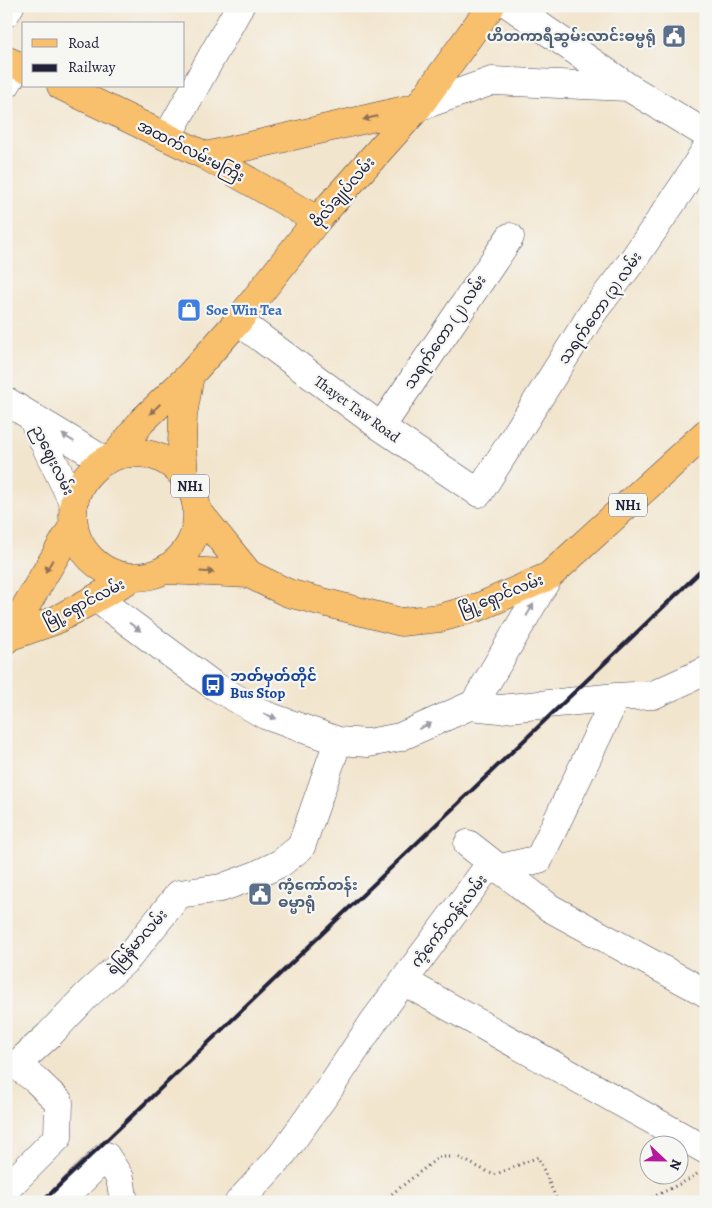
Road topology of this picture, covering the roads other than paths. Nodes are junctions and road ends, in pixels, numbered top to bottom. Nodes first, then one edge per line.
1 (10, 6) edge
2 (240, 6) edge
3 (491, 6) edge
4 (511, 6) edge
5 (6, 13) edge
6 (628, 87) junction
7 (65, 88) edge
8 (418, 107) junction
9 (706, 134) edge
10 (167, 137) junction
11 (706, 149) edge
12 (206, 156) junction
13 (318, 220) junction
14 (510, 237) dead end
15 (238, 321) junction
16 (190, 375) junction
17 (6, 401) edge
18 (31, 416) junction
19 (381, 427) junction
20 (706, 433) edge
21 (110, 458) junction
22 (184, 477) junction
23 (479, 493) joint
24 (197, 510) junction
25 (74, 514) junction
26 (166, 570) junction
27 (249, 574) junction
28 (549, 576) junction
29 (132, 578) junction
30 (96, 598) junction
31 (7, 639) edge
32 (706, 671) edge
33 (616, 697) junction
34 (470, 706) junction
35 (338, 741) junction
36 (468, 844) dead end
37 (500, 868) junction
38 (403, 980) junction
39 (706, 993) edge
40 (702, 1161) edge
41 (6, 1189) edge
42 (60, 1202) edge
43 (124, 1202) edge
44 (239, 1202) edge

1 - 5 street
2 - 10 street
3 - 8 main road, ဗိုလ်ချုပ်လမ်း
4 - 6 street
6 - 8 street
6 - 9 street
7 - 10 main road, အထက်လမ်းမကြီး
8 -> 12 main road
8 - 13 main road, ဗိုလ်ချုပ်လမ်း
10 - 12 main road, အထက်လမ်းမကြီး
11 - 23 street, သရက်တော (၃) လမ်း
12 - 13 main road, အထက်လမ်းမကြီး
13 - 15 main road, ဗိုလ်ချုပ်လမ်း
14 - 19 street, သရက်တော (၂) လမ်း
15 - 16 main road, ဗိုလ်ချုပ်လမ်း
15 - 19 street, Thayet Taw Road
16 -> 21 main road, ဗိုလ်ချုပ်လမ်း
16 - 22 main road
17 - 18 street, ညဈေးလမ်း
21 -> 18 street, ညဈေးလမ်း
18 - 25 street, ညဈေးလမ်း
19 - 23 street, Thayet Taw Road
20 - 28 main road, မြို့ရှောင်လမ်း / NH1
21 - 22 main road, NH1
21 - 25 main road, NH1
22 - 24 main road, NH1
24 - 26 main road, NH1
24 - 27 main road, မြို့ရှောင်လမ်း / NH1
25 - 29 main road, NH1
25 -> 31 main road, မြို့ရှောင်လမ်း / NH1
26 -> 27 main road, မြို့ရှောင်လမ်း / NH1
26 - 29 main road, NH1
27 - 28 main road, မြို့ရှောင်လမ်း / NH1
34 -> 28 street
29 - 30 main road, မြို့ရှောင်လမ်း / NH1
30 - 31 main road, မြို့ရှောင်လမ်း / NH1
30 -> 35 street
32 - 33 street
33 - 34 street
33 - 37 street, ကံ့ကော်တန်းလမ်း
35 -> 34 street
35 - 41 street, ရဲမြန်မာလမ်း
36 - 37 street
37 - 38 street, ကံ့ကော်တန်းလမ်း
37 - 39 street
38 - 40 street
38 - 44 street, ကံ့ကော်တန်းလမ်း
42 - 43 street

